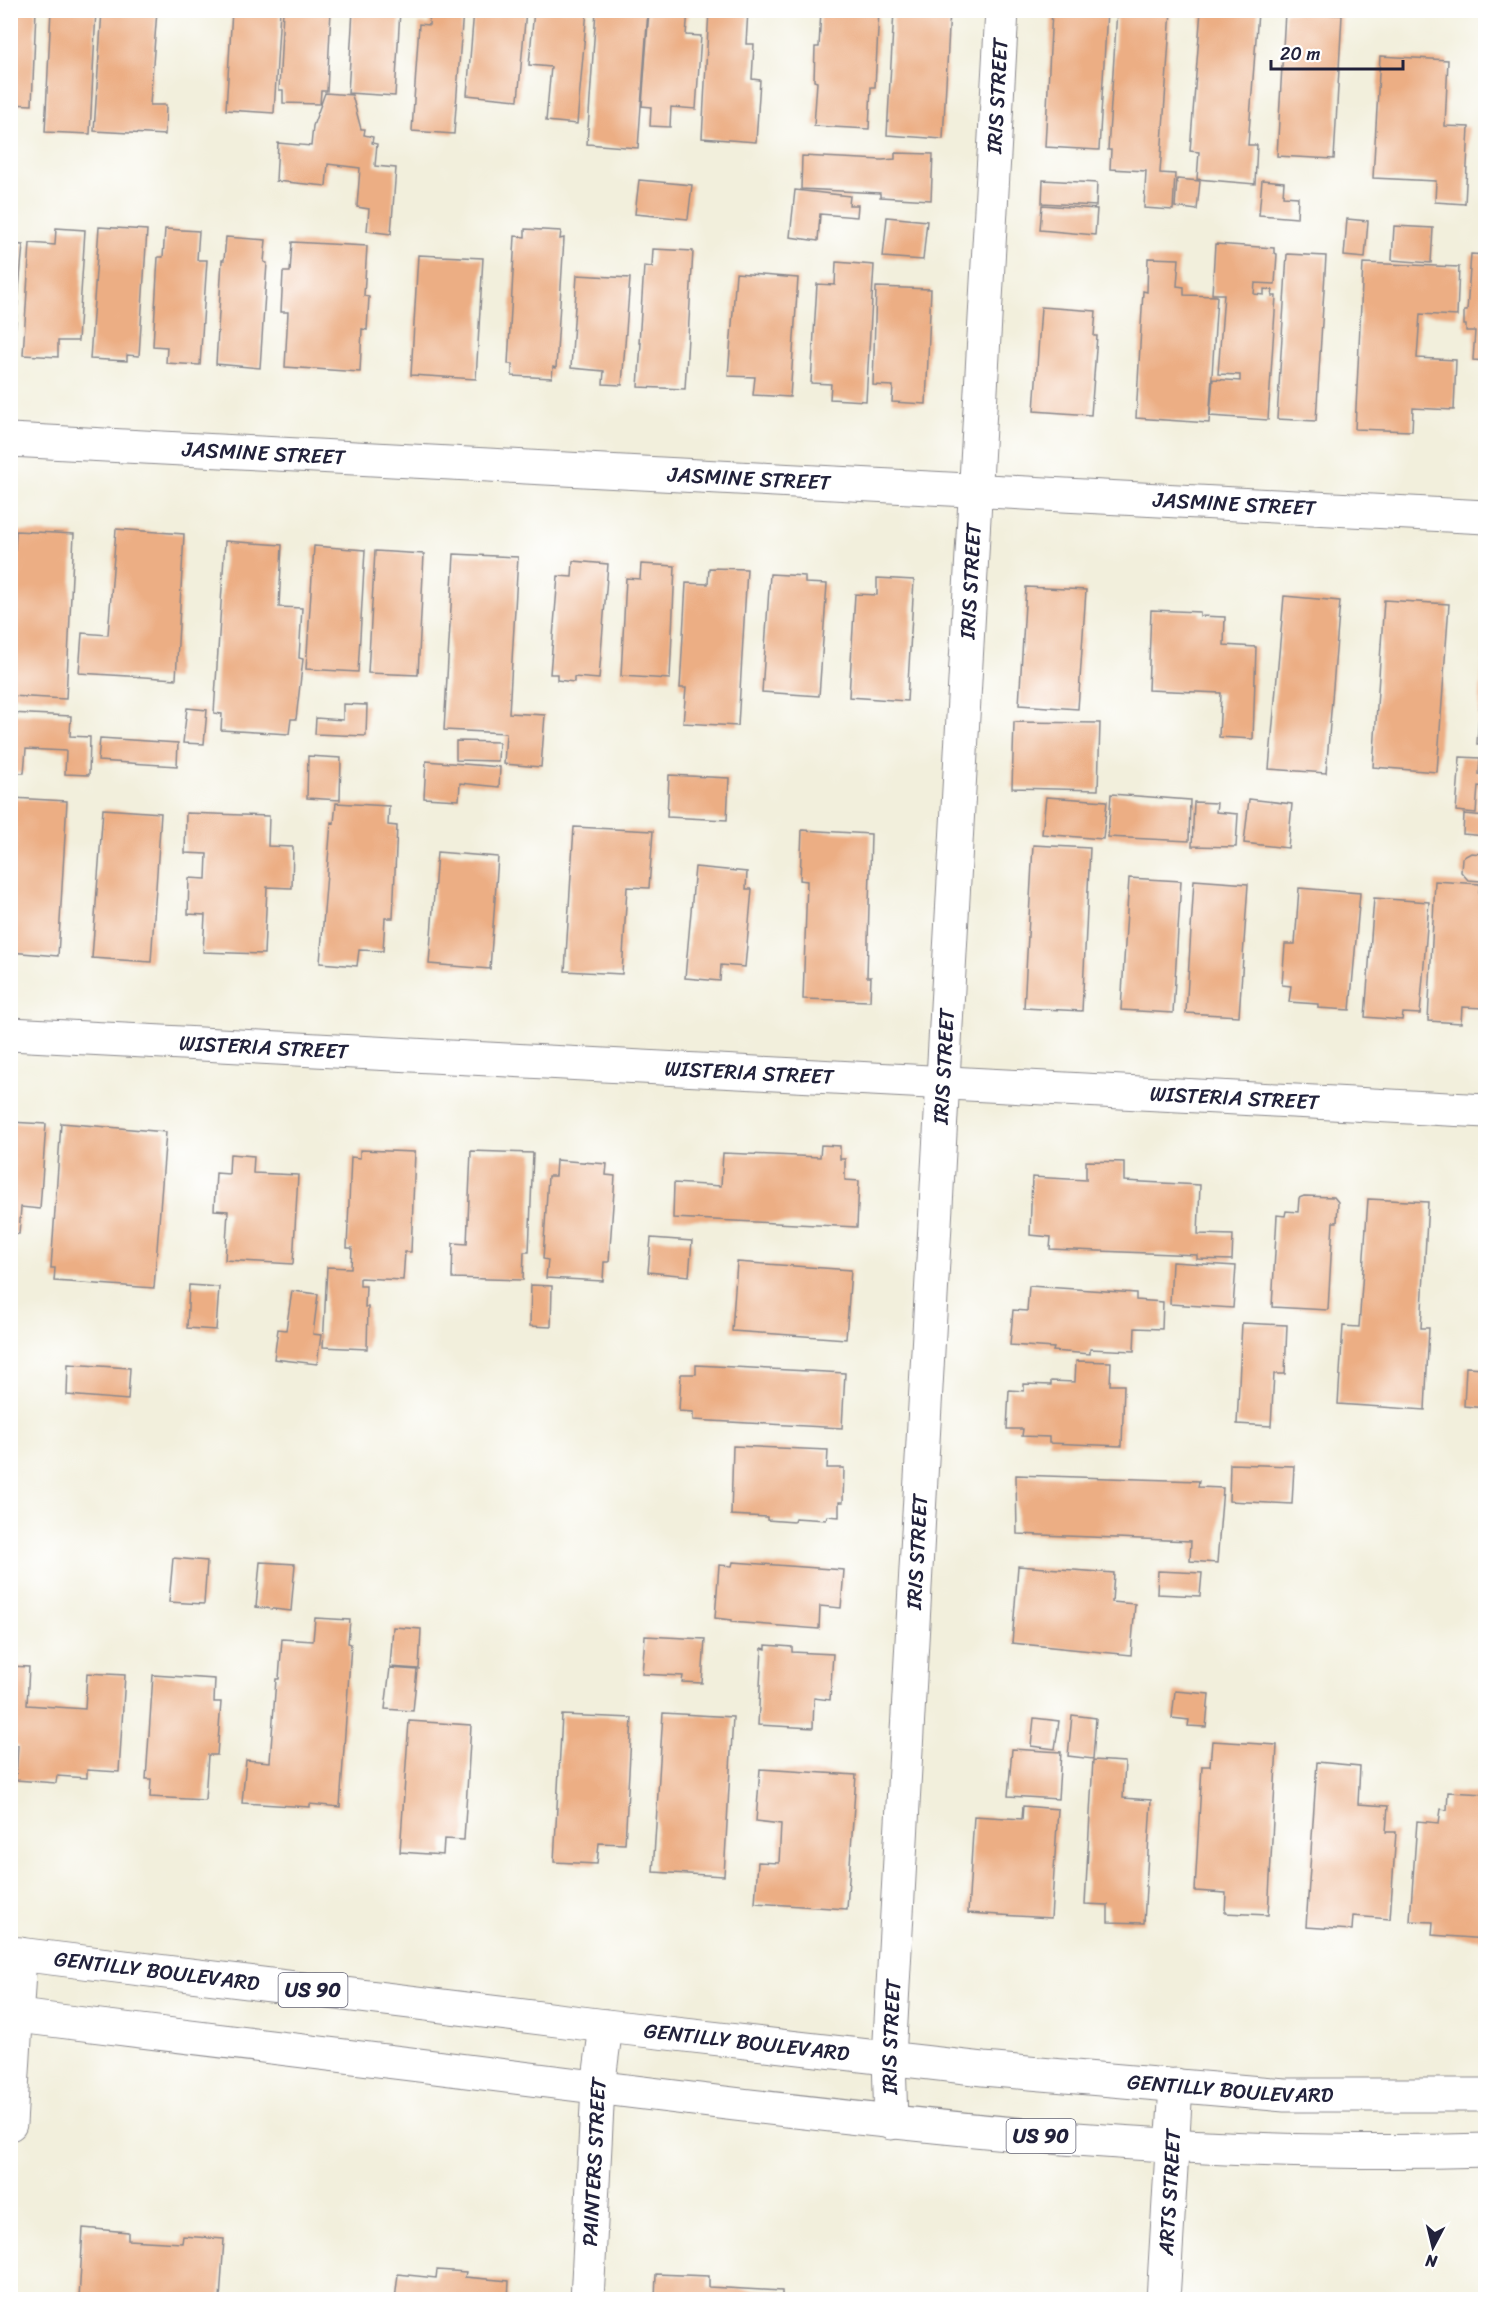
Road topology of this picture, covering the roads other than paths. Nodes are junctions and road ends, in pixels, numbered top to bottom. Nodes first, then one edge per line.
1 (1002, 10) edge
2 (10, 440) edge
3 (976, 491) junction
4 (1485, 518) edge
5 (10, 1034) edge
6 (943, 1083) junction
7 (1485, 1111) edge
8 (15, 1954) edge
9 (13, 2015) edge
10 (606, 2026) junction
11 (889, 2058) junction
12 (1176, 2085) junction
13 (598, 2087) junction
14 (1485, 2095) edge
15 (891, 2123) junction
16 (10, 2124) edge
17 (1171, 2147) junction
18 (1485, 2150) edge
19 (587, 2300) edge
20 (1163, 2300) edge

1 - 3 street, IRIS STREET
2 - 3 street, JASMINE STREET
3 - 4 street, JASMINE STREET
3 - 6 street, IRIS STREET
5 - 6 street, WISTERIA STREET
6 - 7 street, WISTERIA STREET
6 - 11 street, IRIS STREET
8 - 9 street
8 - 10 street, GENTILLY BOULEVARD / US 90
9 - 13 street, US 90
9 - 16 street
10 - 11 street, GENTILLY BOULEVARD / US 90
10 - 13 street, PAINTERS STREET
11 - 12 street, GENTILLY BOULEVARD / US 90
11 - 15 street, IRIS STREET
12 - 14 street, GENTILLY BOULEVARD / US 90
12 - 17 street, ARTS STREET
13 - 15 street, US 90
13 - 19 street, PAINTERS STREET
15 - 17 street, US 90
17 - 18 street, US 90
17 - 20 street, ARTS STREET

